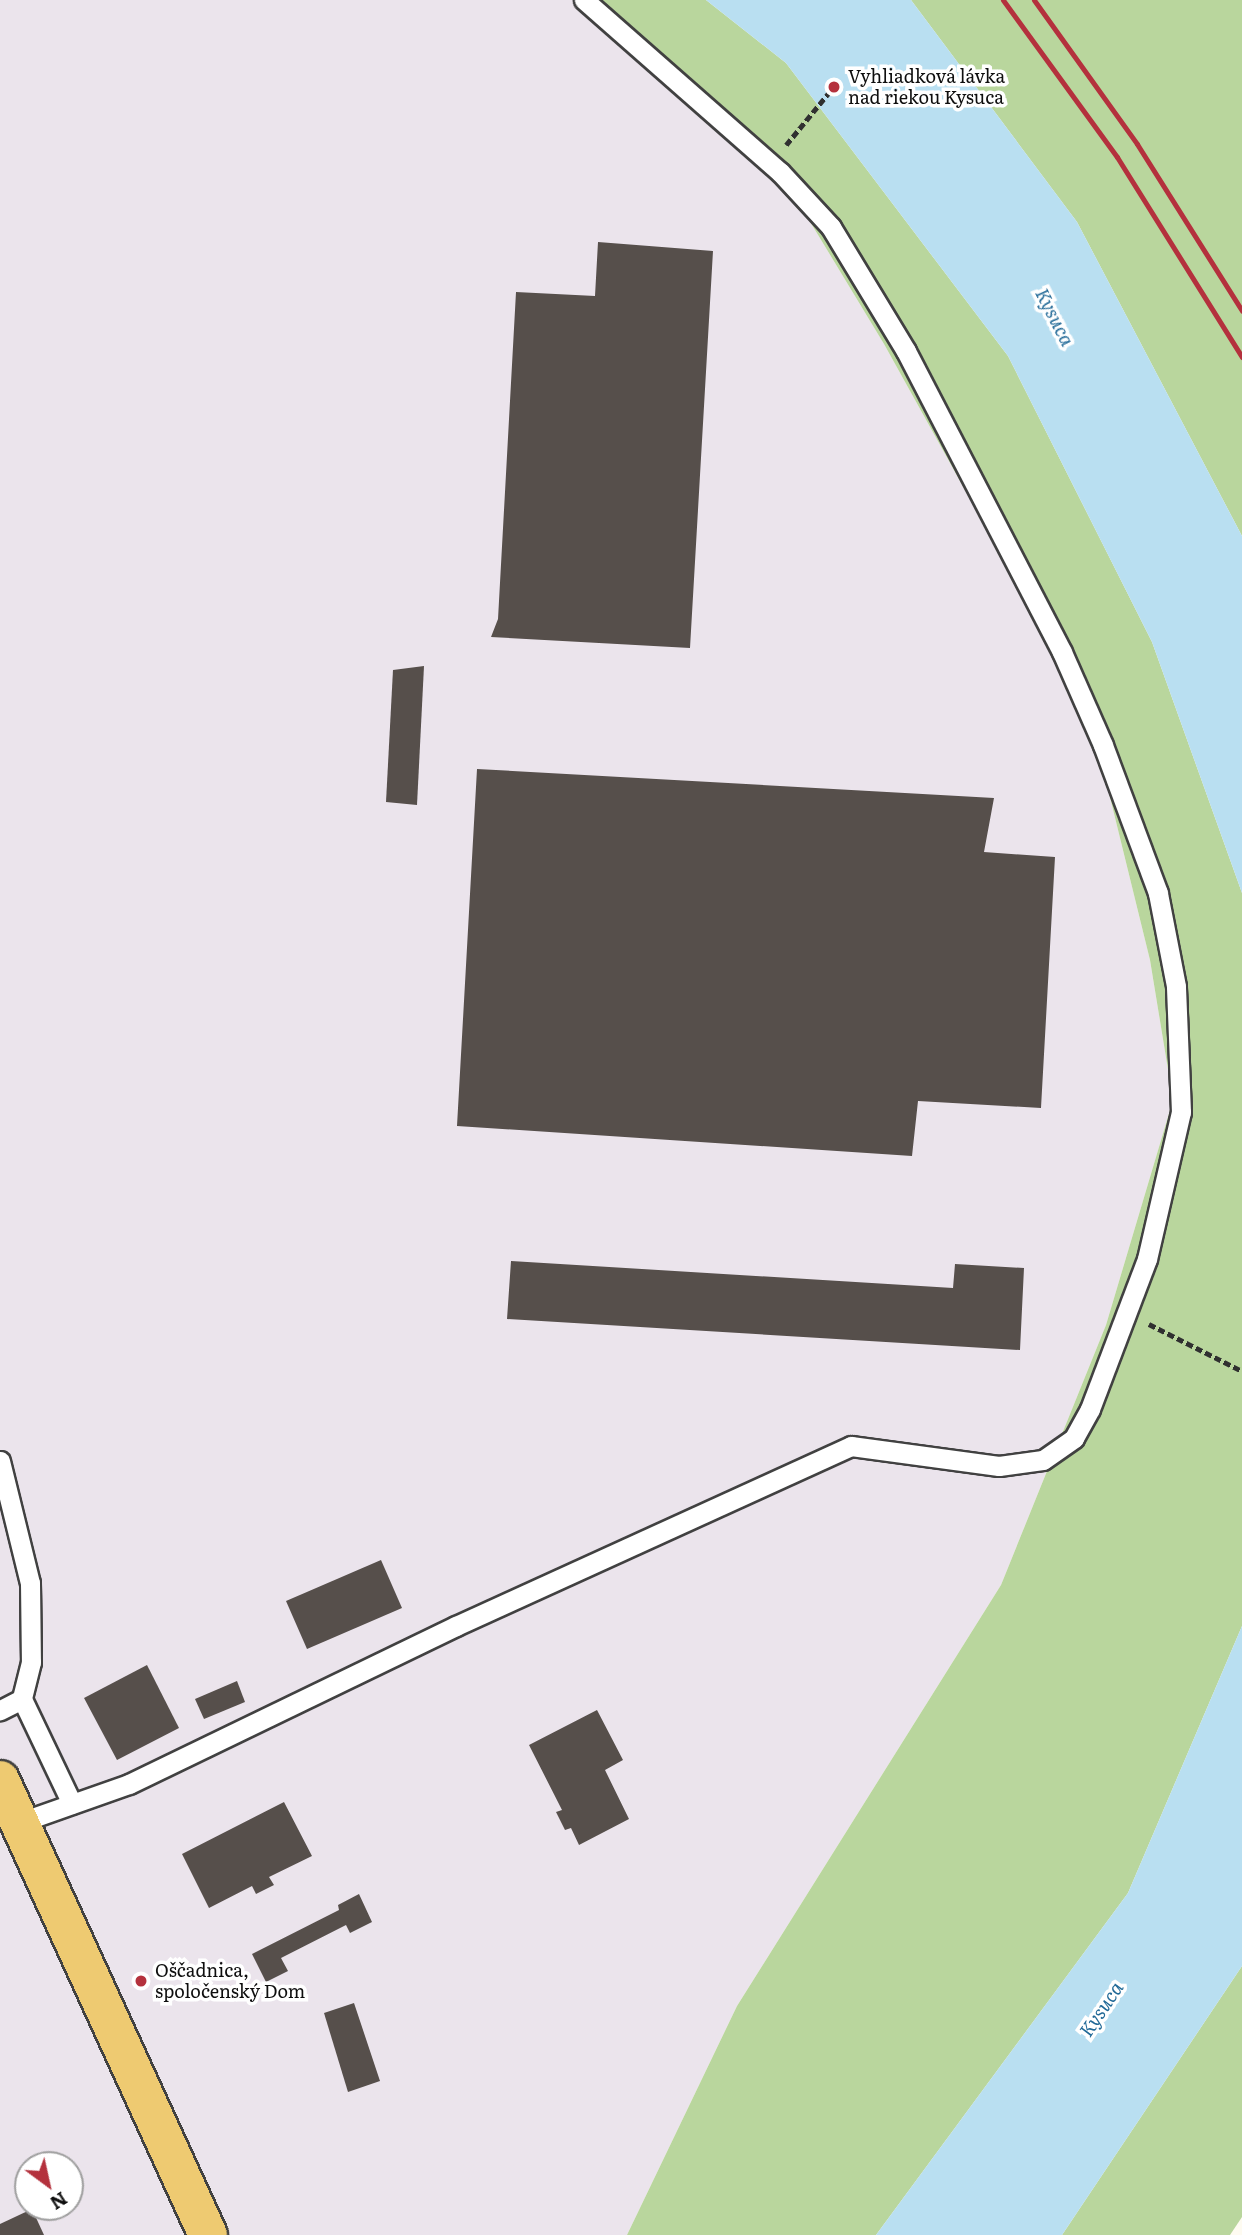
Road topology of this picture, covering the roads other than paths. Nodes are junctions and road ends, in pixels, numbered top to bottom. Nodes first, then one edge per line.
1 (584, 0) edge
2 (0, 1461) edge
3 (22, 1699) junction
4 (0, 1710) edge
5 (0, 1780) edge
6 (72, 1804) junction
7 (21, 1822) junction
8 (208, 2235) edge

1 - 6 lane
2 - 3 lane
3 - 4 lane
3 - 6 lane
5 - 7 main road
6 - 7 lane
7 - 8 main road

